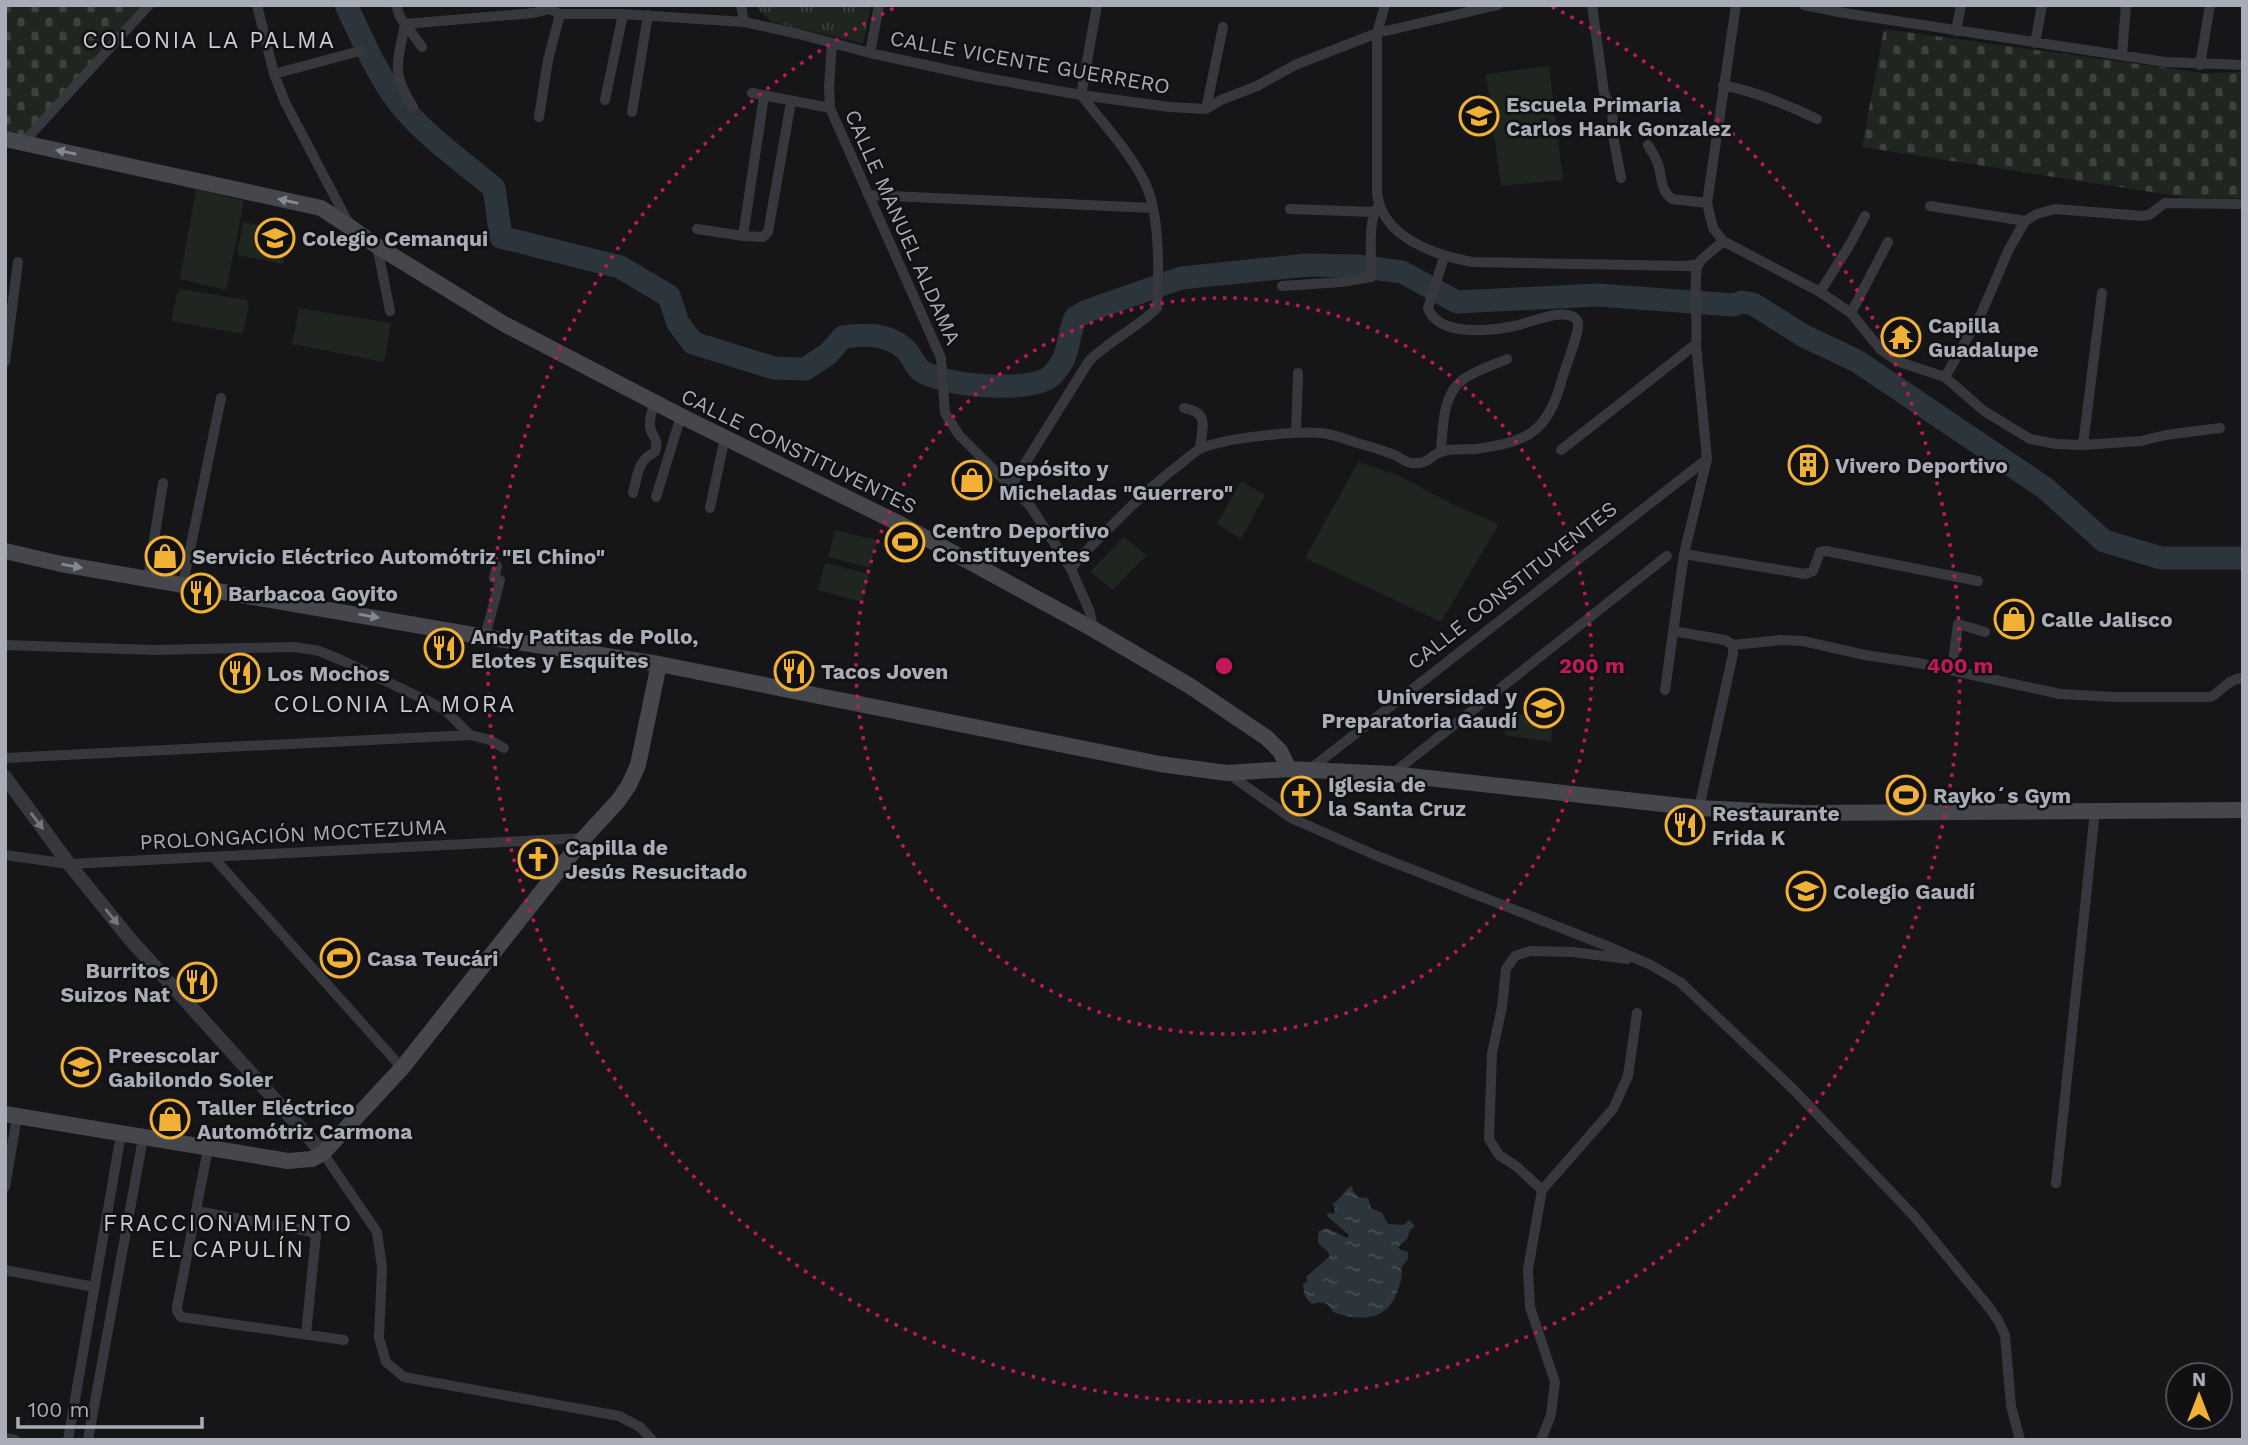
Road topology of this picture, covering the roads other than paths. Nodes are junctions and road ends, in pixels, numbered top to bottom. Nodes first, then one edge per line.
1 (149, 5) edge
2 (257, 5) edge
3 (396, 5) edge
4 (741, 5) edge
5 (879, 5) edge
6 (1097, 5) edge
7 (1385, 5) edge
8 (1498, 5) edge
9 (1592, 5) edge
10 (1736, 5) edge
11 (1804, 5) edge
12 (1961, 5) edge
13 (2042, 5) edge
14 (2126, 5) edge
15 (2210, 5) edge
16 (552, 10) edge
17 (623, 14) junction
18 (648, 15) junction
19 (744, 22) junction
20 (405, 24) junction
21 (1223, 27) dead end
22 (1956, 31) junction
23 (1377, 33) junction
24 (832, 43) junction
25 (2035, 43) junction
26 (422, 47) dead end
27 (360, 51) dead end
28 (870, 53) junction
29 (2122, 55) junction
30 (2200, 65) junction
31 (2243, 65) edge
32 (274, 74) junction
33 (1723, 85) junction
34 (752, 93) dead end
35 (1081, 94) junction
36 (764, 96) junction
37 (605, 100) dead end
38 (790, 102) junction
39 (413, 107) dead end
40 (830, 108) junction
41 (1206, 109) junction
42 (632, 112) dead end
43 (539, 117) dead end
44 (1817, 119) dead end
45 (5, 139) edge
46 (23, 143) junction
47 (1648, 145) dead end
48 (1620, 178) dead end
49 (868, 195) junction
50 (1707, 203) junction
51 (2243, 205) edge
52 (1930, 206) dead end
53 (1153, 208) junction
54 (1290, 209) dead end
55 (1376, 209) junction
56 (1865, 216) dead end
57 (2025, 221) junction
58 (351, 227) junction
59 (697, 229) dead end
60 (743, 236) junction
61 (1723, 241) junction
62 (1888, 242) dead end
63 (377, 246) junction
64 (1444, 257) junction
65 (18, 262) dead end
66 (1699, 264) junction
67 (11, 274) edge
68 (1282, 286) dead end
69 (1819, 292) junction
70 (2102, 293) dead end
71 (390, 311) dead end
72 (1851, 313) junction
73 (1696, 344) junction
74 (1507, 359) dead end
75 (5, 362) edge
76 (1298, 373) dead end
77 (1945, 377) junction
78 (221, 398) dead end
79 (654, 402) junction
80 (1184, 408) dead end
81 (681, 416) junction
82 (2221, 428) dead end
83 (1296, 433) junction
84 (725, 437) junction
85 (2082, 445) junction
86 (1200, 449) junction
87 (1561, 450) dead end
88 (1441, 451) junction
89 (1707, 459) junction
90 (163, 483) dead end
91 (1011, 486) junction
92 (633, 493) dead end
93 (656, 497) dead end
94 (710, 508) dead end
95 (5, 551) edge
96 (1684, 554) junction
97 (1667, 556) dead end
98 (497, 566) dead end
99 (1071, 569) junction
100 (148, 578) junction
101 (1978, 581) dead end
102 (183, 584) junction
103 (1093, 629) junction
104 (1673, 631) junction
105 (1985, 632) dead end
106 (485, 637) junction
107 (5, 645) edge
108 (1733, 645) junction
109 (659, 664) junction
110 (1952, 670) junction
111 (2243, 678) edge
112 (1665, 690) dead end
113 (470, 735) junction
114 (504, 748) dead end
115 (5, 758) edge
116 (1289, 769) junction
117 (1309, 770) junction
118 (1227, 773) junction
119 (1392, 774) junction
120 (5, 777) edge
121 (1699, 808) junction
122 (2243, 810) edge
123 (2095, 811) junction
124 (584, 838) junction
125 (5, 855) edge
126 (214, 858) junction
127 (69, 864) junction
128 (1640, 961) junction
129 (1637, 1013) dead end
130 (402, 1069) junction
131 (11, 1116) edge
132 (121, 1135) junction
133 (143, 1138) junction
134 (208, 1149) junction
135 (323, 1153) junction
136 (2056, 1183) dead end
137 (5, 1187) edge
138 (1542, 1190) junction
139 (197, 1211) junction
140 (105, 1229) junction
141 (126, 1233) junction
142 (5, 1270) edge
143 (94, 1287) junction
144 (306, 1334) junction
145 (344, 1340) dead end
146 (5, 1438) edge
147 (15, 1440) edge
148 (68, 1440) edge
149 (88, 1440) edge
150 (652, 1440) edge
151 (1541, 1440) edge
152 (2020, 1440) edge

1 - 46 street
2 - 32 street
3 - 20 street
4 - 19 street
5 - 28 street
6 - 35 street
7 - 23 street
8 - 23 street, CALLE VICENTE GUERRERO
9 - 48 street
10 - 33 street
11 - 22 street
12 - 22 street
13 - 25 street
14 - 29 street
15 - 30 street
16 - 17 street, CALLE VICENTE GUERRERO
16 - 20 street, CALLE VICENTE GUERRERO
16 - 43 street
17 - 18 street, CALLE VICENTE GUERRERO
17 - 37 street
18 - 19 street, CALLE VICENTE GUERRERO
18 - 42 street
19 - 24 street, CALLE VICENTE GUERRERO
20 - 26 street
20 - 39 street
21 - 41 street
22 - 25 street
23 - 41 street, CALLE VICENTE GUERRERO
23 - 55 street
24 - 28 street, CALLE VICENTE GUERRERO
24 - 40 street, CALLE MANUEL ALDAMA
25 - 29 street
27 - 32 street
28 - 35 street, CALLE VICENTE GUERRERO
29 - 30 street
30 - 31 street
32 - 58 street
33 - 44 street
33 - 50 street
34 - 36 street
35 - 41 street, CALLE VICENTE GUERRERO
35 - 53 street
36 - 38 street
36 - 60 street
38 - 40 street
38 - 60 street
40 - 49 street, CALLE MANUEL ALDAMA
45 - 46 main road, CALLE CONSTITUYENTES
58 -> 46 main road, CALLE CONSTITUYENTES
47 - 50 street
49 - 53 street
49 - 91 street, CALLE MANUEL ALDAMA
50 - 61 street
51 - 57 street
52 - 57 street
53 - 91 street
54 - 55 street
55 - 64 street
55 - 68 street
56 - 69 street
57 - 77 street
58 - 63 main road, CALLE CONSTITUYENTES
59 - 60 street
61 - 66 street
61 - 69 street
62 - 72 street
63 - 71 street
63 - 79 main road, CALLE CONSTITUYENTES
64 - 66 street
64 - 88 street
65 - 67 street
66 - 73 street
67 - 75 street
69 - 72 street
70 - 85 street
72 - 77 street
73 - 87 street
73 - 89 street
74 - 88 street
76 - 83 street
77 - 85 street
78 - 102 street
79 - 81 main road, CALLE CONSTITUYENTES
79 - 92 street
80 - 86 street
81 - 84 main road, CALLE CONSTITUYENTES
81 - 93 street
82 - 85 street
83 - 86 street
83 - 88 street
84 - 94 street
84 - 103 main road, CALLE CONSTITUYENTES
86 - 99 street
89 - 96 street
89 - 117 street, CALLE CONSTITUYENTES
90 - 100 street
91 - 99 street, CALLE MANUEL ALDAMA
95 -> 100 main road
96 - 101 street
96 - 104 street
97 - 119 street
98 - 106 street
99 - 103 street, CALLE MANUEL ALDAMA
100 - 102 main road
102 -> 106 main road
103 - 116 main road, CALLE CONSTITUYENTES
104 - 108 street
104 - 112 street
105 - 110 street
106 - 109 main road
107 - 113 street
108 - 110 street
108 - 121 street
109 - 118 main road
109 - 124 main road
110 - 111 street
113 - 114 street
113 - 115 street
116 - 117 main road
116 - 118 main road
117 - 119 main road
118 - 128 street
119 - 121 main road
120 -> 127 street
121 - 123 main road
122 - 123 main road
123 - 136 street
124 - 126 street, PROLONGACIÓN MOCTEZUMA
124 - 130 main road
125 - 127 street, PROLONGACIÓN MOCTEZUMA
126 - 127 street, PROLONGACIÓN MOCTEZUMA
126 - 130 street
127 -> 135 street
128 - 138 street
128 - 152 street
129 - 138 street
130 - 135 main road
131 - 132 main road
131 - 137 street
132 - 133 main road
132 - 140 street
133 - 134 main road
133 - 141 street
134 - 135 main road
134 - 139 street
135 - 150 street
138 - 151 street
139 - 144 street
139 - 144 street
140 - 141 street
140 - 143 street
141 - 149 street
142 - 143 street
143 - 148 street
144 - 145 street
146 - 147 street

